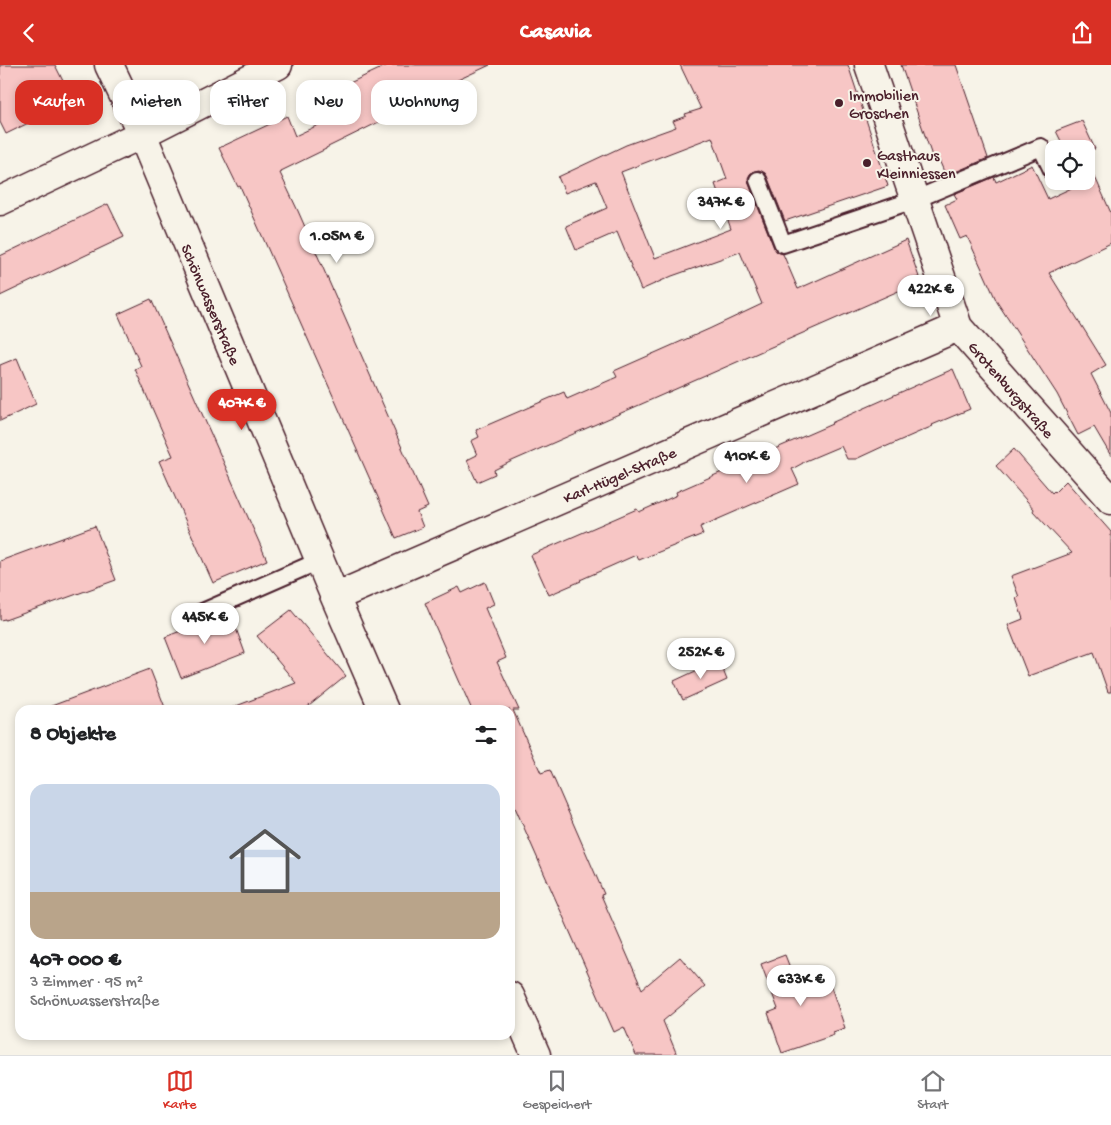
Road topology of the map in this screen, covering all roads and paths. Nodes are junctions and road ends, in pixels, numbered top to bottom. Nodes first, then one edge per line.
1 (110, 65) edge
2 (278, 65) edge
3 (869, 65) edge
4 (142, 134) junction
5 (1045, 154) edge
6 (758, 181) dead end
7 (914, 199) junction
8 (0, 201) edge
9 (958, 327) junction
10 (1111, 500) edge
11 (320, 561) junction
12 (335, 597) junction
13 (198, 614) dead end
14 (382, 705) edge
15 (515, 1007) edge
16 (536, 1055) edge

1 - 4 street, Schönwasserstraße
2 - 4 street
3 - 7 street, Grotenburgstraße
4 - 8 street
4 - 11 street, Schönwasserstraße
5 - 7 lane
6 - 7 lane
7 - 9 street, Grotenburgstraße
9 - 10 street, Grotenburgstraße
9 - 12 street, Karl-Hügel-Straße
11 - 12 street, Schönwasserstraße
11 - 13 lane
12 - 14 street, Schönwasserstraße
15 - 16 street

